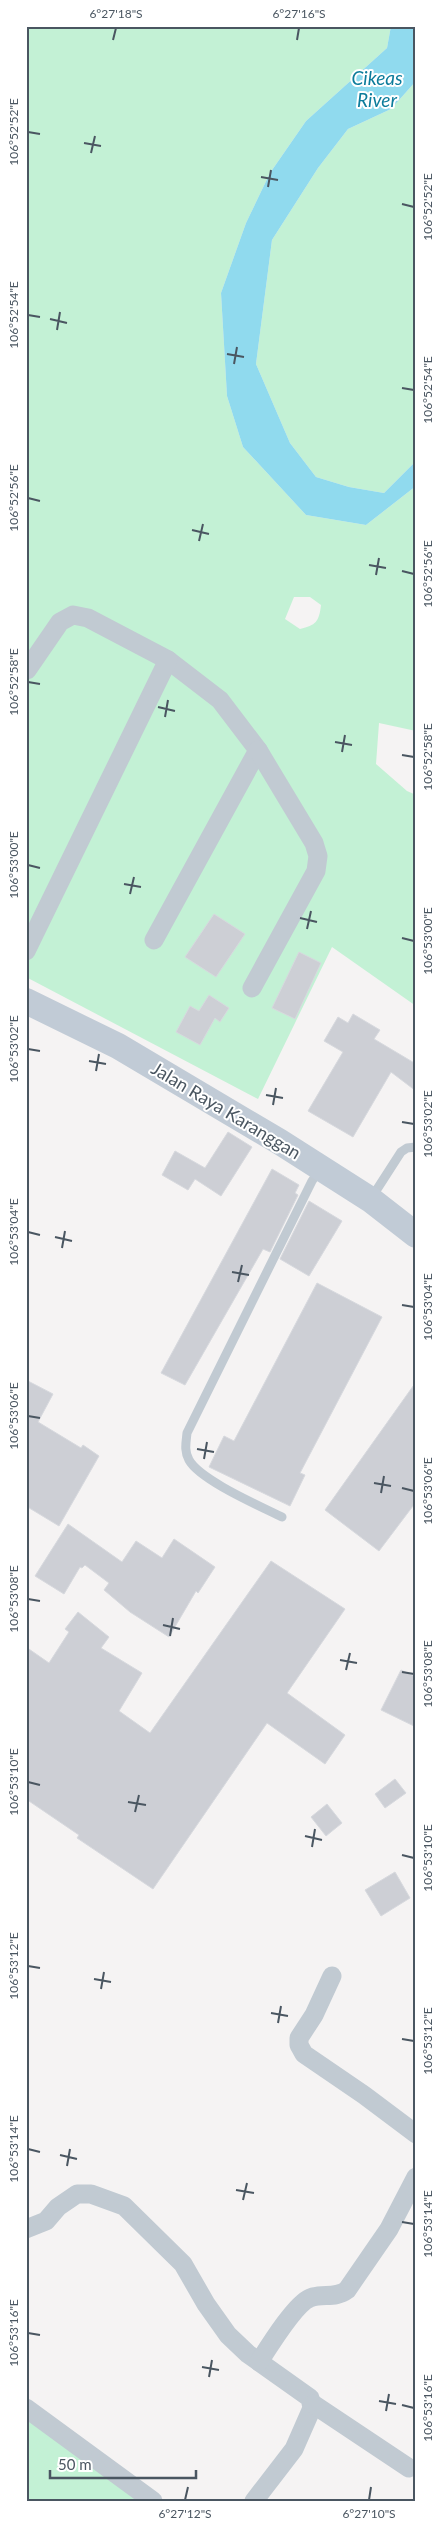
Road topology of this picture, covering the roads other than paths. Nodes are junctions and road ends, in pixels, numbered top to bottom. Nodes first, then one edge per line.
1 (168, 660) junction
2 (27, 670) edge
3 (258, 750) junction
4 (154, 940) dead end
5 (26, 952) edge
6 (252, 988) dead end
7 (26, 1001) edge
8 (416, 1147) edge
9 (321, 1169) junction
10 (371, 1200) junction
11 (416, 1236) edge
12 (282, 1517) dead end
13 (332, 1976) dead end
14 (416, 2134) edge
15 (415, 2178) edge
16 (26, 2229) edge
17 (259, 2362) junction
18 (313, 2404) junction
19 (26, 2408) edge
20 (409, 2468) dead end
21 (153, 2501) edge
22 (254, 2501) edge

1 - 2 street
1 - 3 street
1 - 5 street
3 - 4 street
3 - 6 street
7 - 9 street, Jalan Raya Karanggan
8 - 10 lane
9 - 10 street, Jalan Raya Karanggan
9 - 12 lane
10 - 11 street, Jalan Raya Karanggan
13 - 14 street
15 - 17 street
16 - 17 street
17 - 18 street
18 - 20 street
18 - 22 street
19 - 21 street

